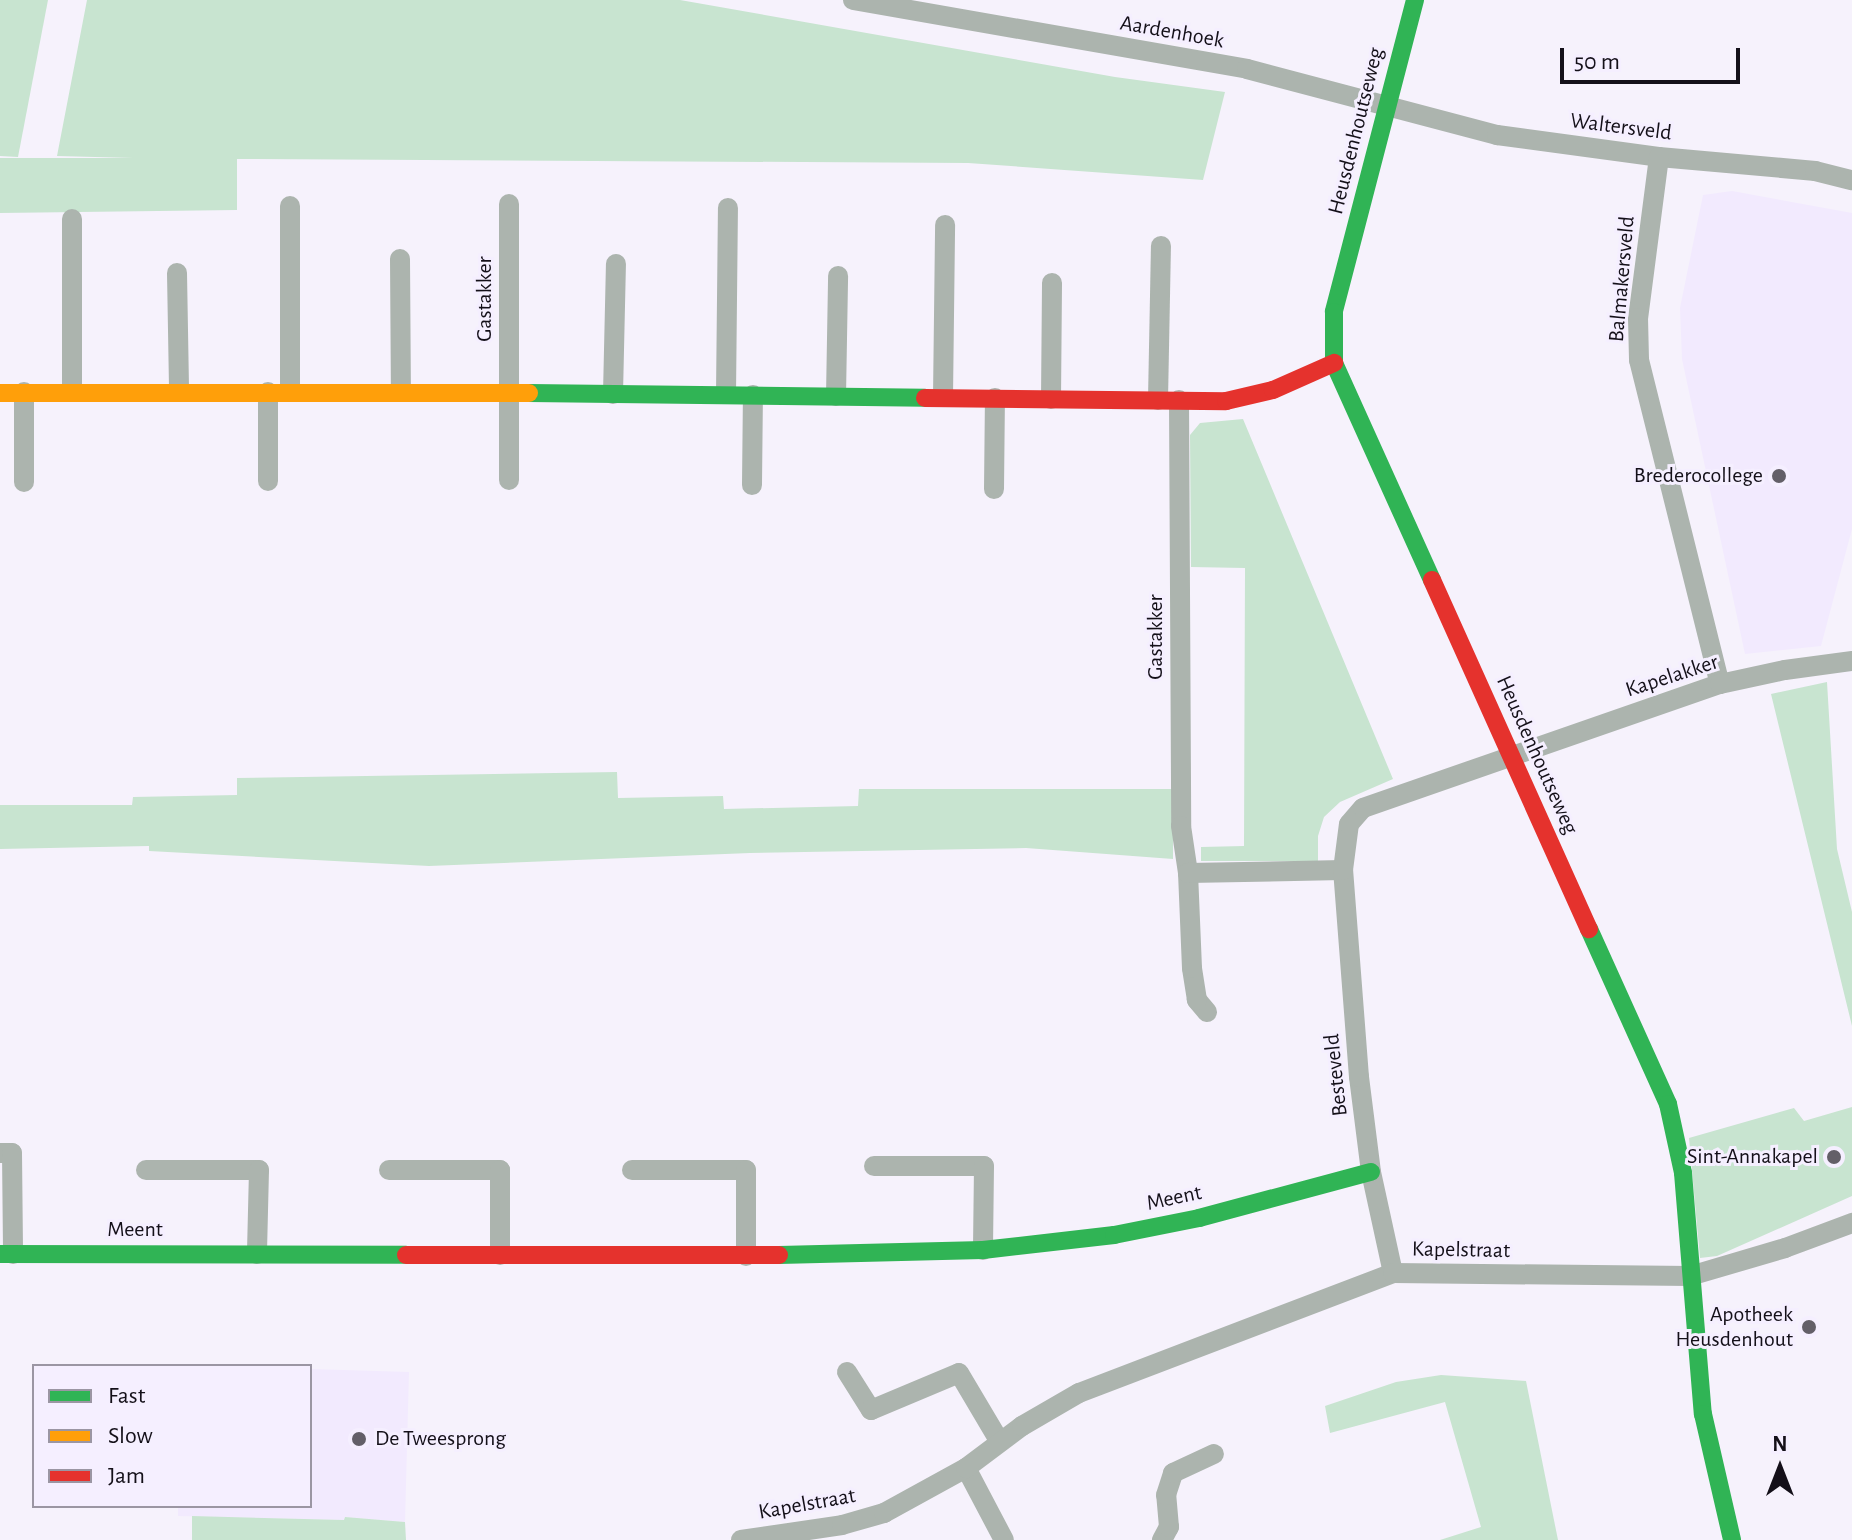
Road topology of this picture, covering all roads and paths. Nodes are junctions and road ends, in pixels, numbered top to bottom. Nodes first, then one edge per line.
1 (853, 0) edge
2 (1415, 0) edge
3 (1386, 106) junction
4 (1659, 157) junction
5 (1852, 180) edge
6 (509, 204) dead end
7 (290, 206) dead end
8 (728, 208) dead end
9 (72, 219) dead end
10 (945, 225) dead end
11 (1161, 246) dead end
12 (400, 259) dead end
13 (616, 264) dead end
14 (177, 273) dead end
15 (838, 276) dead end
16 (1052, 283) dead end
17 (1334, 363) junction
18 (24, 392) junction
19 (72, 392) junction
20 (179, 392) junction
21 (268, 392) junction
22 (290, 392) junction
23 (401, 392) junction
24 (0, 393) edge
25 (509, 393) junction
26 (613, 394) junction
27 (726, 394) junction
28 (753, 395) junction
29 (836, 396) junction
30 (943, 397) junction
31 (995, 398) junction
32 (1051, 399) junction
33 (1169, 400) junction
34 (509, 480) dead end
35 (268, 481) dead end
36 (24, 482) dead end
37 (752, 485) dead end
38 (994, 489) dead end
39 (1852, 661) edge
40 (1720, 684) junction
41 (1510, 754) junction
42 (1343, 870) junction
43 (1188, 873) junction
44 (1207, 1012) dead end
45 (0, 1153) edge
46 (874, 1166) dead end
47 (146, 1170) dead end
48 (389, 1170) dead end
49 (632, 1170) dead end
50 (1371, 1172) junction
51 (1852, 1223) edge
52 (983, 1250) junction
53 (6, 1254) edge
54 (257, 1254) junction
55 (500, 1255) junction
56 (746, 1256) junction
57 (1393, 1273) junction
58 (1690, 1276) junction
59 (847, 1372) dead end
60 (1000, 1442) junction
61 (1214, 1454) dead end
62 (966, 1468) junction
63 (741, 1540) edge
64 (1004, 1540) edge
65 (1162, 1540) edge
66 (1732, 1540) edge

1 - 3 street, Aardenhoek
2 - 3 street, Heusdenhoutseweg
3 - 4 street, Waltersveld
3 - 17 street, Heusdenhoutseweg
4 - 5 street, Waltersveld
4 - 40 street, Balmakersveld
6 - 25 street, Gastakker
7 - 22 street
8 - 27 street
9 - 19 street
10 - 30 street
11 - 33 street, Gastakker
12 - 23 street
13 - 26 street
14 - 20 street
15 - 29 street
16 - 32 street
17 - 33 street
17 - 41 street, Heusdenhoutseweg
18 - 19 street
18 - 24 street
18 - 36 street
19 - 20 street
20 - 21 street
21 - 22 street
21 - 35 street
22 - 23 street
23 - 25 street
25 - 26 street
25 - 34 street, Gastakker
26 - 27 street
27 - 28 street
28 - 29 street
28 - 37 street
29 - 30 street
30 - 31 street
31 - 32 street
31 - 38 street
32 - 33 street
33 - 43 street, Gastakker
39 - 40 street, Kapelakker
40 - 41 street, Kapelakker
41 - 42 street, Besteveld
41 - 58 street, Heusdenhoutseweg
42 - 43 street
42 - 50 street, Besteveld
43 - 44 street
45 - 53 street, Meent
46 - 52 street
47 - 54 street
48 - 55 street
49 - 56 street
50 - 52 street, Meent
50 - 57 street, Besteveld
51 - 58 street, Kapelstraat
52 - 56 street, Meent
53 - 54 street, Meent
54 - 55 street, Meent
55 - 56 street, Meent
57 - 58 street, Kapelstraat
57 - 60 street, Kapelstraat
58 - 66 street, Heusdenhoutseweg
59 - 60 street
60 - 62 street, Kapelstraat
61 - 65 street
62 - 63 street, Kapelstraat
62 - 64 street

